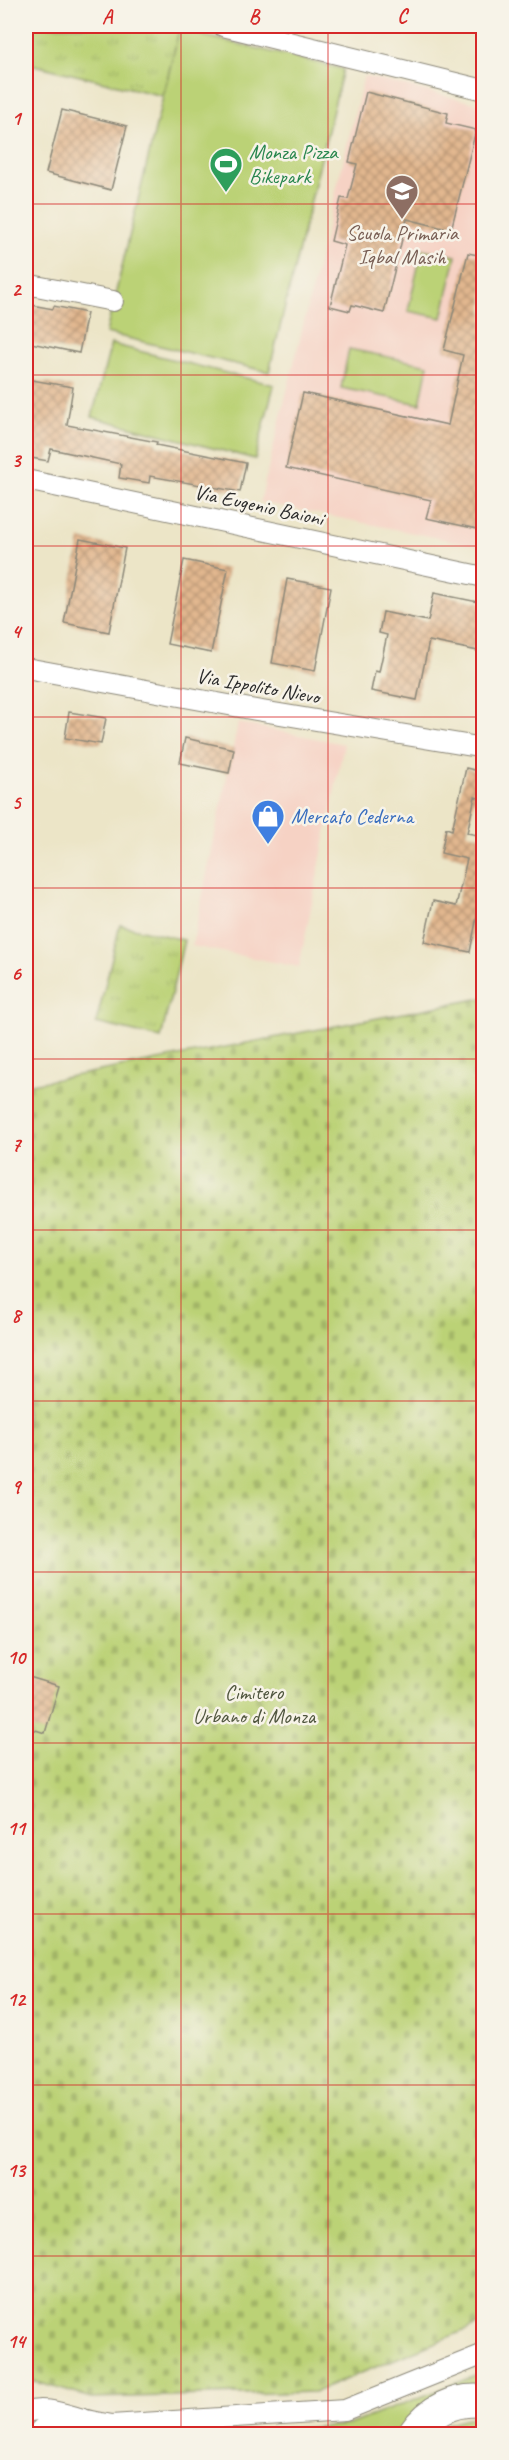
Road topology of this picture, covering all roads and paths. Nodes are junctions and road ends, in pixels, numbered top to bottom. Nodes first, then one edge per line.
1 (229, 26) edge
2 (483, 90) edge
3 (26, 284) edge
4 (113, 301) dead end
5 (26, 480) edge
6 (483, 577) edge
7 (26, 668) edge
8 (483, 748) edge
9 (483, 2354) edge
10 (483, 2401) edge
11 (26, 2412) edge
12 (82, 2419) junction
13 (39, 2434) edge
14 (414, 2434) edge

1 - 2 street
3 - 4 street
5 - 6 street, Via Eugenio Baioni
7 - 8 street, Via Ippolito Nievo
9 - 12 street
10 - 14 main road
11 - 12 street
12 - 13 street

